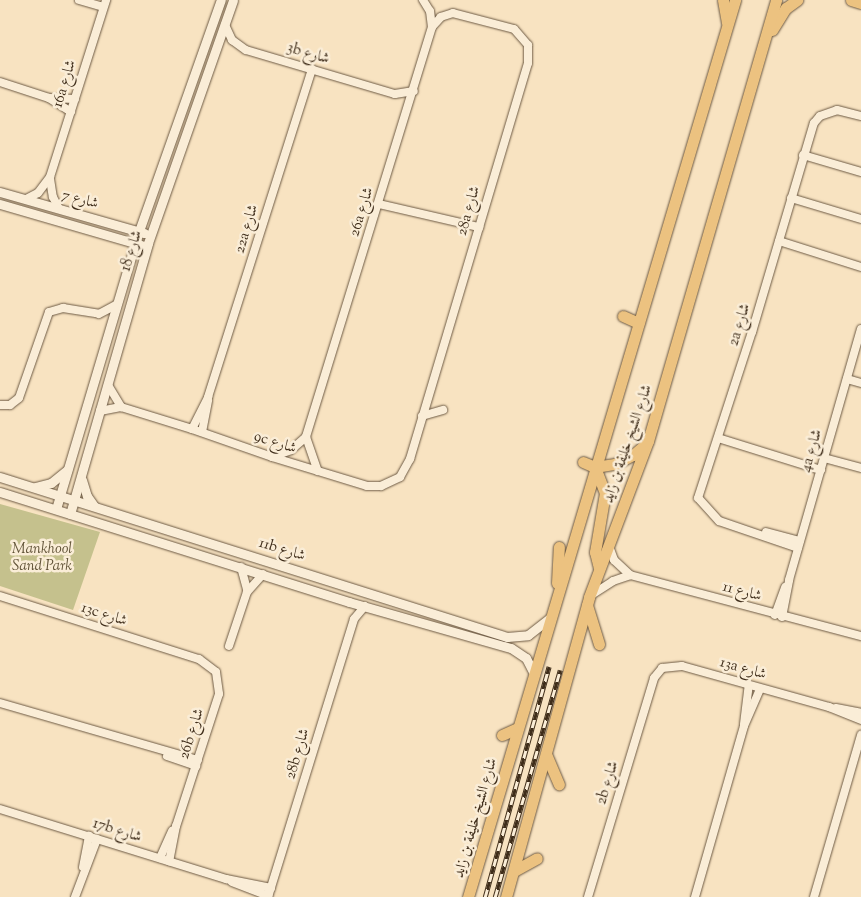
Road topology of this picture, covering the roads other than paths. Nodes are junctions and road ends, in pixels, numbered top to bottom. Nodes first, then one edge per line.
1 (79, 0) edge
2 (221, 0) edge
3 (234, 0) edge
4 (423, 0) edge
5 (723, 0) edge
6 (735, 0) edge
7 (776, 0) edge
8 (797, 0) edge
9 (851, 0) edge
10 (861, 3) edge
11 (104, 4) edge
12 (225, 24) junction
13 (727, 25) junction
14 (432, 27) junction
15 (764, 42) junction
16 (312, 69) junction
17 (0, 82) edge
18 (414, 91) junction
19 (395, 94) junction
20 (49, 98) junction
21 (75, 99) junction
22 (409, 108) junction
23 (71, 112) junction
24 (861, 116) edge
25 (804, 155) junction
26 (861, 172) edge
27 (50, 177) junction
28 (0, 192) edge
29 (791, 198) junction
30 (26, 200) junction
31 (380, 201) junction
32 (0, 204) edge
33 (60, 209) junction
34 (861, 219) edge
35 (140, 231) junction
36 (478, 231) junction
37 (779, 241) junction
38 (149, 242) junction
39 (136, 244) junction
40 (861, 267) edge
41 (118, 304) junction
42 (623, 316) dead end
43 (639, 323) junction
44 (861, 329) edge
45 (859, 342) edge
46 (847, 379) junction
47 (861, 383) edge
48 (108, 385) junction
49 (208, 397) junction
50 (0, 405) edge
51 (122, 407) junction
52 (443, 410) dead end
53 (100, 411) junction
54 (422, 416) junction
55 (192, 429) junction
56 (202, 432) junction
57 (306, 437) junction
58 (718, 438) junction
59 (648, 441) junction
60 (272, 457) junction
61 (824, 458) junction
62 (410, 459) joint
63 (583, 462) dead end
64 (71, 466) junction
65 (594, 466) junction
66 (861, 468) edge
67 (820, 470) junction
68 (318, 471) junction
69 (0, 477) edge
70 (82, 478) junction
71 (35, 487) junction
72 (0, 492) edge
73 (61, 496) junction
74 (74, 500) junction
75 (94, 506) junction
76 (56, 509) junction
77 (70, 514) junction
78 (608, 541) junction
79 (799, 544) junction
80 (559, 547) dead end
81 (240, 567) junction
82 (599, 569) junction
83 (263, 574) junction
84 (630, 575) junction
85 (559, 588) junction
86 (247, 592) junction
87 (0, 596) edge
88 (588, 601) junction
89 (349, 602) junction
90 (365, 606) junction
91 (779, 616) junction
92 (550, 618) junction
93 (354, 619) junction
94 (846, 634) junction
95 (861, 636) edge
96 (861, 642) edge
97 (598, 644) dead end
98 (228, 646) dead end
99 (199, 659) joint
100 (534, 674) junction
101 (654, 678) joint
102 (749, 686) junction
103 (760, 689) junction
104 (0, 703) edge
105 (829, 708) junction
106 (861, 713) edge
107 (861, 720) edge
108 (744, 726) junction
109 (518, 728) junction
110 (502, 735) dead end
111 (860, 744) edge
112 (546, 754) junction
113 (197, 763) junction
114 (559, 784) dead end
115 (0, 810) edge
116 (176, 826) junction
117 (93, 838) junction
118 (160, 858) junction
119 (537, 858) dead end
120 (169, 861) junction
121 (514, 871) junction
122 (269, 894) edge
123 (75, 897) edge
124 (468, 897) edge
125 (506, 897) edge
126 (588, 897) edge
127 (695, 897) edge
128 (814, 897) edge

1 - 11 street
2 - 35 street, شارع 18
3 - 12 street, شارع 18
4 - 14 street
5 - 13 main road
6 - 13 main road, شارع الشيخ خليفة بن زايد
7 - 15 main road, شارع الشيخ خليفة بن زايد
8 - 15 main road
9 - 10 main road
11 - 21 street, 16a شارع
12 - 16 street, 3b شارع
12 - 38 street, شارع 18
13 - 43 main road, شارع الشيخ خليفة بن زايد
14 - 18 street, 26a شارع
14 - 36 street, 28a شارع
15 - 59 main road, شارع الشيخ خليفة بن زايد
16 - 19 street, 3b شارع
16 - 49 street, 22a شارع
17 - 20 street
18 - 19 street, 3b شارع
18 - 22 street, 26a شارع
19 - 22 street, 3b شارع
20 - 21 street
20 - 23 street
21 - 23 street, 16a شارع
22 - 31 street, 26a شارع
23 - 27 street, 16a شارع
24 - 25 street, 2a شارع
25 - 26 street
25 - 29 street, 2a شارع
27 - 30 street, 16a شارع
27 - 33 street
28 - 30 street, شارع 7
29 - 34 street
29 - 37 street, 2a شارع
30 - 33 street, شارع 7
31 - 36 street
31 - 57 street, 26a شارع
32 - 39 street, شارع 7
33 - 35 street, شارع 7
35 - 38 street, شارع 7
35 - 39 street, شارع 18
36 - 54 street, 28a شارع
37 - 40 street
37 - 58 street, 2a شارع
38 - 39 street, شارع 7
38 - 48 street, شارع 18
39 - 41 street, شارع 18
41 - 50 street
41 - 64 street, شارع 18
42 - 43 main road
43 - 65 main road, شارع الشيخ خليفة بن زايد
44 - 45 street, 4a شارع
45 - 46 street, 4a شارع
46 - 47 street
46 - 61 street, 4a شارع
48 - 51 street
48 - 53 street, شارع 18
49 - 55 street, 22a شارع
49 - 56 street, 22a شارع
51 - 53 street, 9c شارع
51 - 55 street, 9c شارع
52 - 54 street
53 - 70 street, شارع 18
54 - 62 street, 28a شارع
55 - 56 street, 9c شارع
56 - 60 street, 9c شارع
57 - 60 street
57 - 68 street
58 - 67 street
58 - 79 street, 2a شارع
59 - 65 main road
59 - 78 main road, شارع الشيخ خليفة بن زايد
60 - 68 street, 9c شارع
61 - 66 street
61 - 67 street, 4a شارع
62 - 68 street, 9c شارع
63 - 65 main road
64 - 71 street
64 - 73 street, شارع 18
65 - 82 main road
65 - 85 main road, شارع الشيخ خليفة بن زايد
67 - 79 street, 4a شارع
69 - 71 street, 11b شارع
70 - 74 street, شارع 18
70 - 75 street
71 - 73 street, 11b شارع
72 - 76 street, 11b شارع
73 - 74 street, 11b شارع
73 - 76 street, شارع 18
74 - 75 street, 11b شارع
74 - 77 street, شارع 18
75 - 92 street, 11b شارع
76 - 77 street, 11b شارع
77 - 81 street, 11b شارع
78 - 82 main road, شارع الشيخ خليفة بن زايد
78 - 84 street
79 - 91 street, 4a شارع
80 - 85 main road
81 - 83 street, 11b شارع
81 - 86 street
82 - 88 main road, شارع الشيخ خليفة بن زايد
83 - 86 street
83 - 89 street, 11b شارع
84 - 88 street
84 - 91 street, شارع 11
85 - 92 main road, شارع الشيخ خليفة بن زايد
86 - 98 street
87 - 99 street, 13c شارع
88 - 97 main road
88 - 112 main road, شارع الشيخ خليفة بن زايد
89 - 90 street, 11b شارع
89 - 93 street
90 - 93 street, 28b شارع
90 - 100 street, 11b شارع
91 - 94 street, شارع 11
92 - 100 main road, شارع الشيخ خليفة بن زايد
93 - 122 street, 28b شارع
94 - 95 street, شارع 11
94 - 96 street, شارع 11
99 - 113 street, 26b شارع
100 - 109 main road, شارع الشيخ خليفة بن زايد
101 - 102 street, 13a شارع
101 - 126 street, 2b شارع
102 - 103 street, 13a شارع
102 - 108 street
103 - 105 street, 13a شارع
103 - 108 street
104 - 113 street
105 - 106 street, 13a شارع
105 - 107 street, 13a شارع
108 - 127 street
109 - 110 main road
109 - 124 main road, شارع الشيخ خليفة بن زايد
111 - 128 street
112 - 114 main road
112 - 121 main road, شارع الشيخ خليفة بن زايد
113 - 116 street, 26b شارع
115 - 117 street, 17b شارع
116 - 118 street, 26b شارع
116 - 120 street, 26b شارع
117 - 118 street, 17b شارع
117 - 123 street
118 - 120 street, 17b شارع
119 - 121 main road
120 - 122 street, 17b شارع
121 - 125 main road, شارع الشيخ خليفة بن زايد

